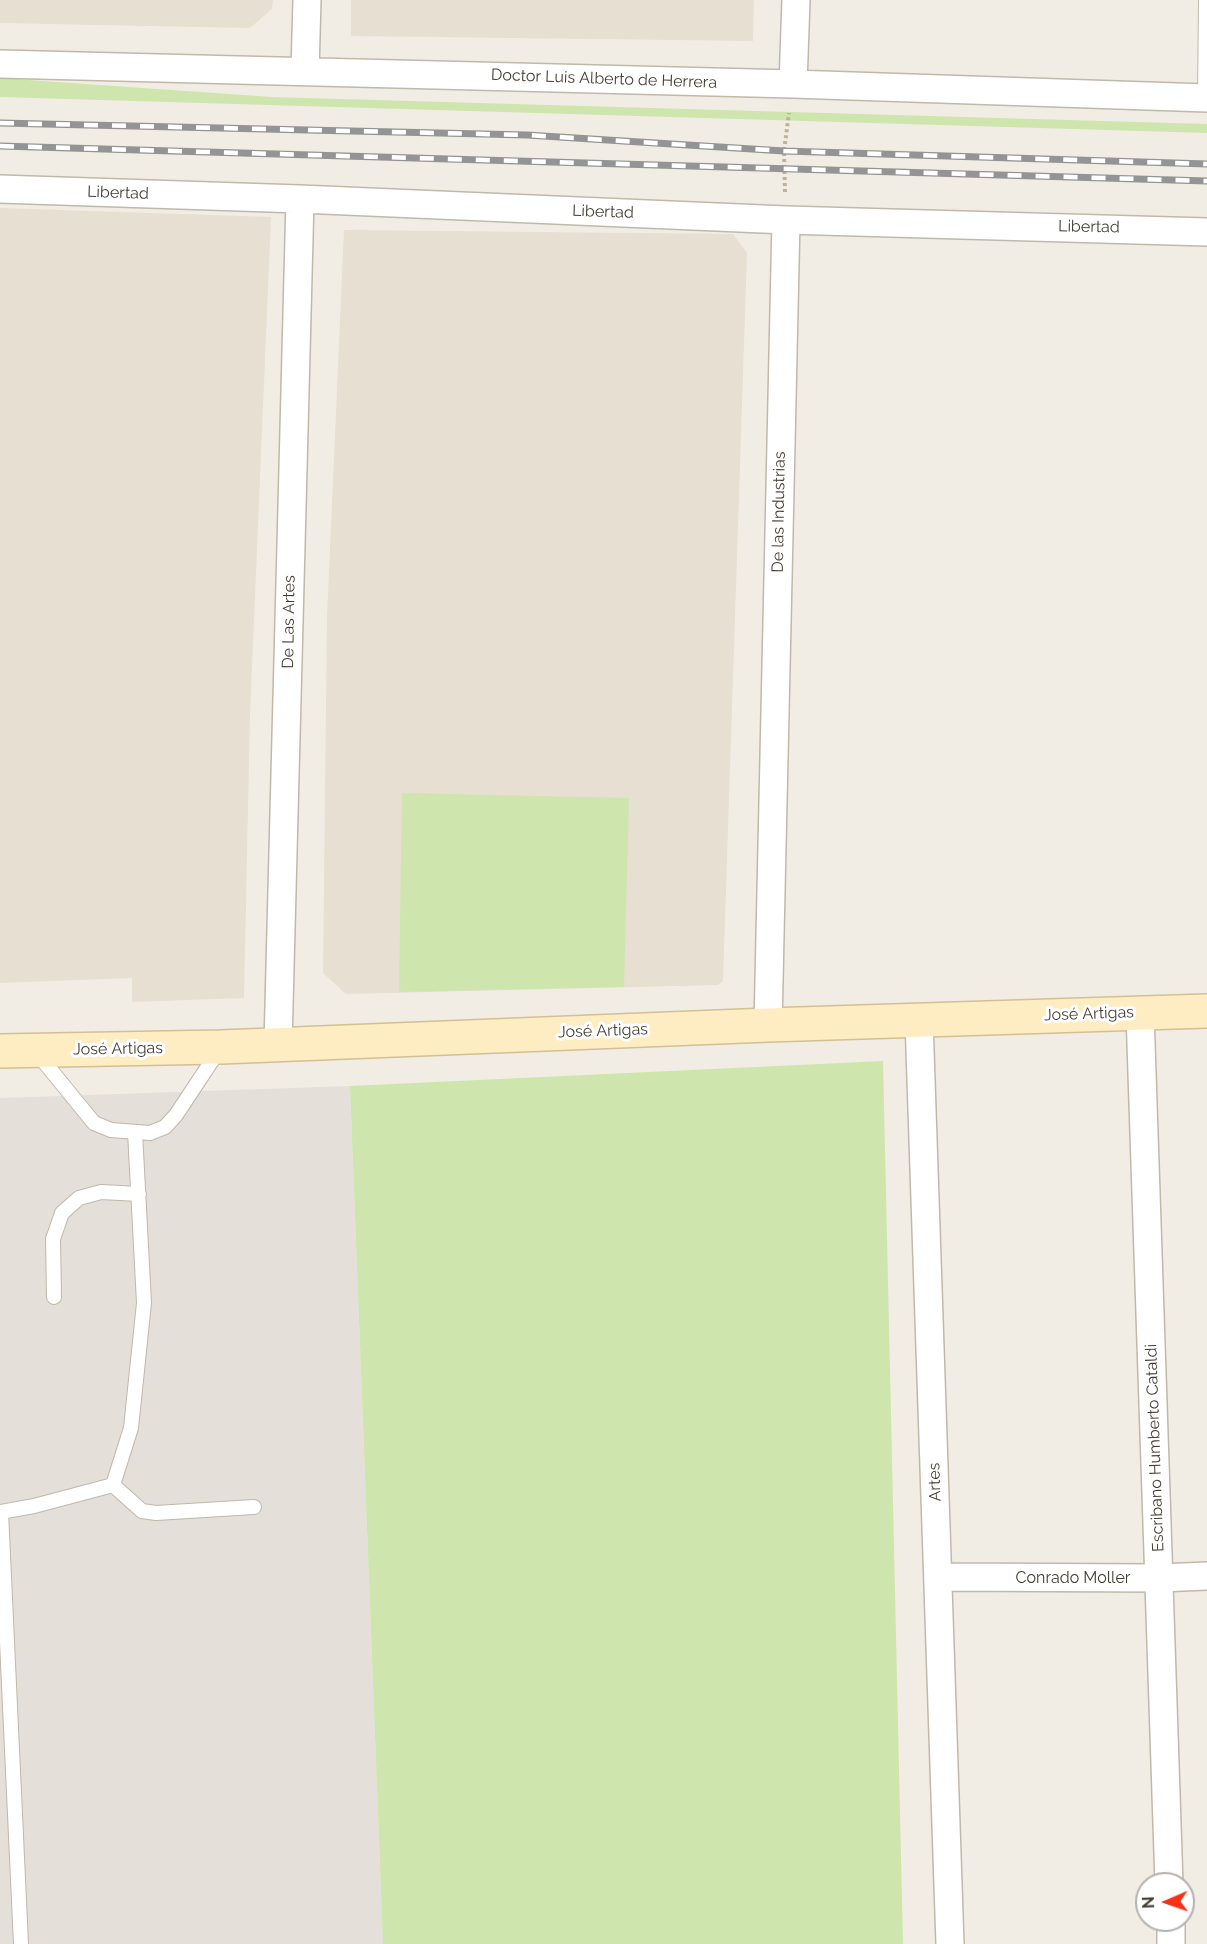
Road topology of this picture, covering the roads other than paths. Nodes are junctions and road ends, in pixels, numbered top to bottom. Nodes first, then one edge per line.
1 (307, 0) edge
2 (796, 0) edge
3 (1206, 0) edge
4 (0, 64) edge
5 (304, 71) junction
6 (793, 84) junction
7 (1206, 98) edge
8 (0, 189) edge
9 (300, 199) junction
10 (786, 220) junction
11 (1207, 232) edge
12 (1207, 1011) edge
13 (1140, 1013) junction
14 (919, 1020) junction
15 (768, 1025) junction
16 (278, 1044) junction
17 (221, 1047) junction
18 (34, 1051) junction
19 (0, 1052) edge
20 (135, 1132) junction
21 (139, 1194) junction
22 (54, 1297) dead end
23 (113, 1485) junction
24 (254, 1507) dead end
25 (0, 1512) edge
26 (1207, 1576) edge
27 (939, 1577) junction
28 (1160, 1578) junction
29 (1169, 1872) edge
30 (21, 1944) edge
31 (950, 1944) edge

1 - 5 street
2 - 6 street
3 - 7 lane
4 - 5 street, Doctor Luis Alberto de Herrera
5 - 6 street, Doctor Luis Alberto de Herrera
6 - 7 street, Doctor Luis Alberto de Herrera
8 - 9 street, Libertad
9 - 10 street, Libertad
9 - 16 street, De Las Artes
10 - 11 street, Libertad
10 - 15 street, De las Industrias
12 - 13 street, José Artigas
13 - 14 street, José Artigas
13 - 28 street, Escribano Humberto Cataldi
14 - 15 street, José Artigas
14 - 27 street, Artes
15 - 16 street, José Artigas
16 - 17 street, José Artigas
17 - 18 street, José Artigas
17 - 20 lane
18 - 19 street, José Artigas
18 - 20 lane
20 - 21 lane
21 - 22 lane
21 - 23 lane
23 - 24 lane
23 - 25 lane
25 - 30 lane
26 - 28 street, Conrado Moller
27 - 28 street, Conrado Moller
27 - 31 street, Artes
28 - 29 street, Escribano Humberto Cataldi

